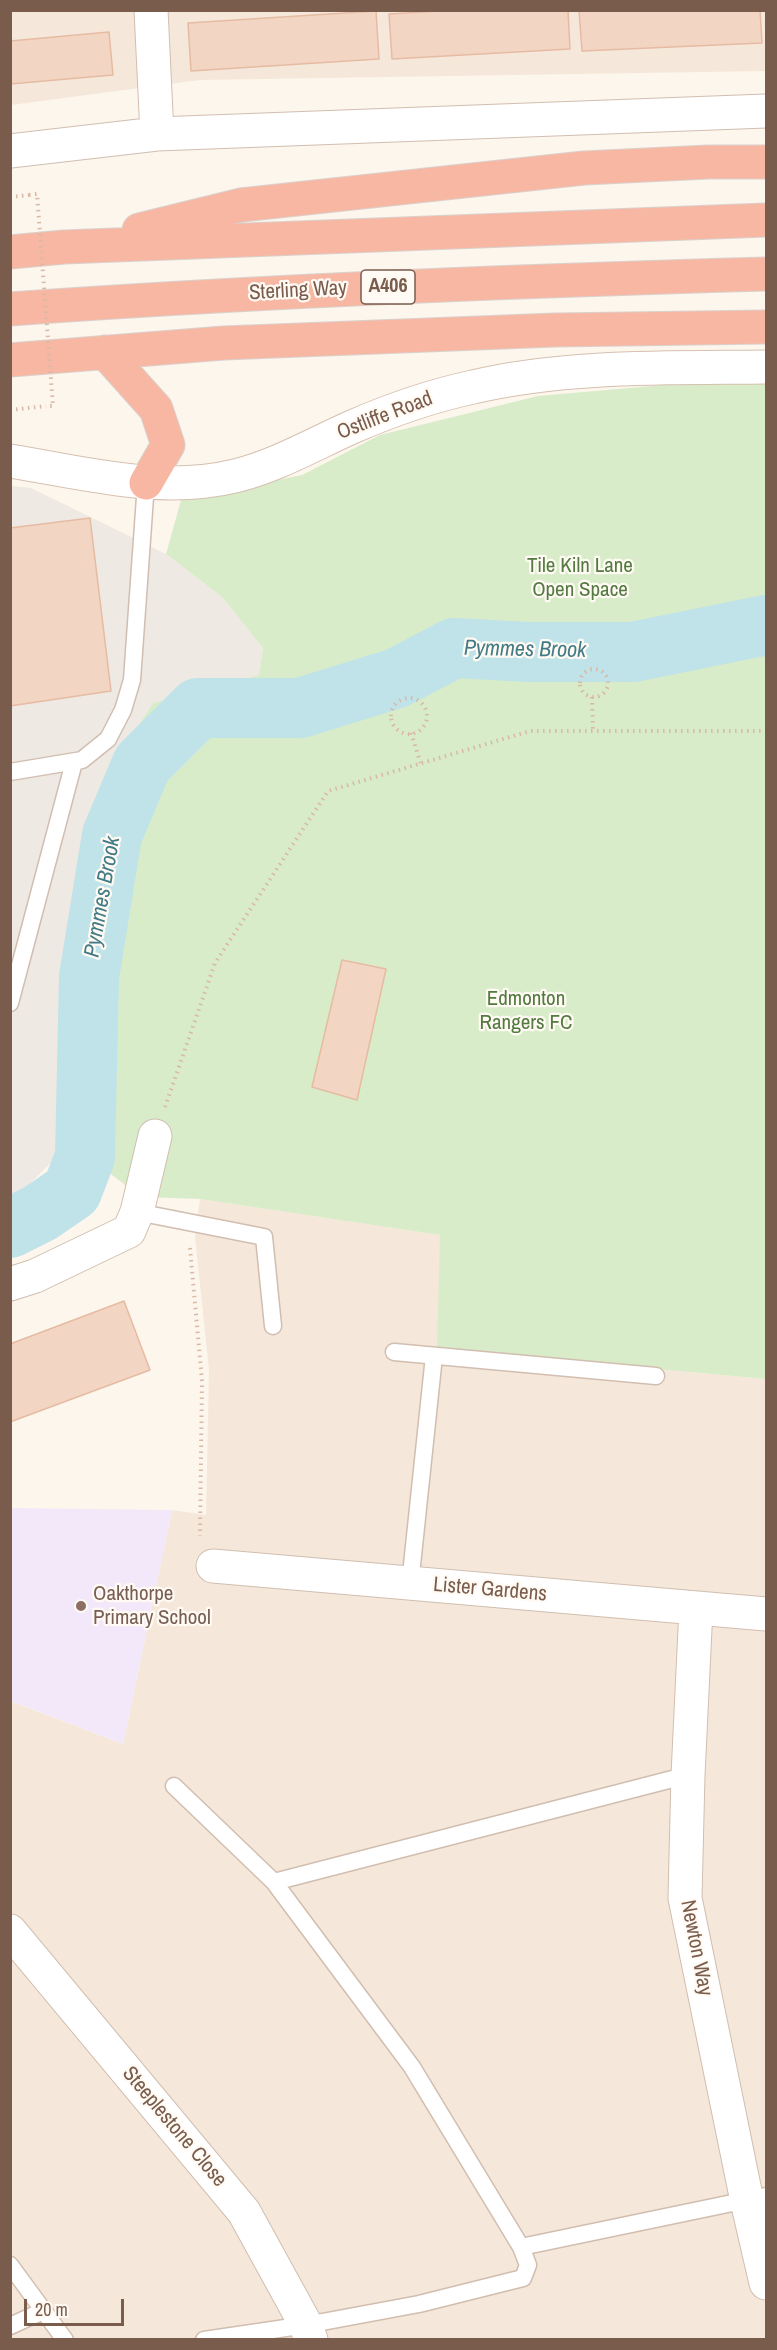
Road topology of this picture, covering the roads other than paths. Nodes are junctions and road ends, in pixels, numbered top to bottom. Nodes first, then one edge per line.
1 (152, 10) edge
2 (766, 111) edge
3 (157, 134) junction
4 (10, 151) edge
5 (766, 162) edge
6 (766, 219) edge
7 (64, 247) junction
8 (10, 252) edge
9 (766, 273) edge
10 (10, 309) edge
11 (766, 327) edge
12 (105, 352) junction
13 (49, 357) junction
14 (10, 360) edge
15 (766, 367) edge
16 (10, 373) edge
17 (10, 461) edge
18 (146, 483) junction
19 (74, 762) junction
20 (10, 772) edge
21 (10, 1003) edge
22 (155, 1136) road end
23 (137, 1212) junction
24 (10, 1284) edge
25 (273, 1326) dead end
26 (394, 1352) dead end
27 (434, 1356) junction
28 (656, 1376) dead end
29 (213, 1566) road end
30 (411, 1584) junction
31 (696, 1608) junction
32 (766, 1614) edge
33 (688, 1775) junction
34 (174, 1786) dead end
35 (274, 1882) junction
36 (10, 1931) edge
37 (757, 2198) edge
38 (521, 2247) junction
39 (10, 2265) edge
40 (766, 2283) edge
41 (44, 2311) junction
42 (10, 2326) edge
43 (309, 2332) edge
44 (65, 2340) edge
45 (204, 2340) edge

1 - 3 street
2 - 3 street
3 - 4 street
5 - 7 highway
6 - 7 highway
7 - 8 highway
9 - 10 highway, Sterling Way / A406
11 - 12 highway
12 - 13 highway
12 - 18 highway
13 - 14 highway
13 - 16 lane
15 - 18 street, Ostliffe Road
17 - 18 street, Ostliffe Road
18 - 19 lane
19 - 20 lane
19 - 21 lane
22 - 23 street
23 - 24 street
23 - 25 lane
26 - 27 lane
27 - 28 lane
27 - 30 lane
29 - 30 street, Lister Gardens
30 - 31 street, Lister Gardens
31 - 32 street, Lister Gardens
31 - 33 street, Newton Way
33 - 35 lane
33 - 37 street, Newton Way
34 - 35 lane
35 - 38 lane
36 - 43 street, Steeplestone Close
37 - 38 lane
37 - 40 street, Newton Way
38 - 43 lane
39 - 41 lane
41 - 42 lane
41 - 44 lane
43 - 45 lane

